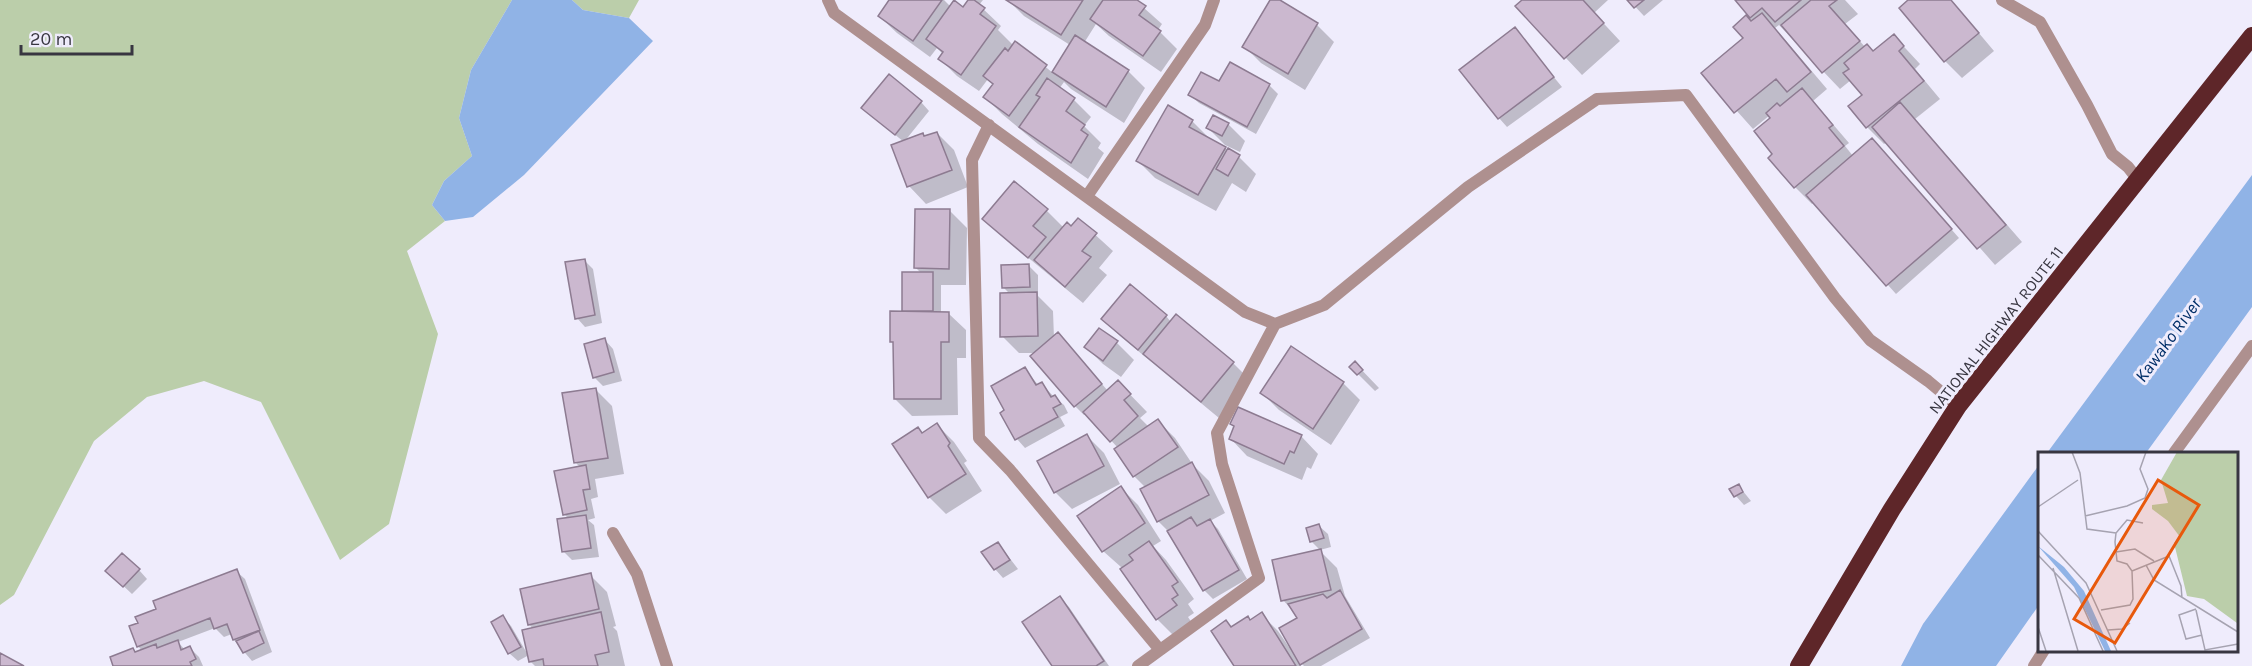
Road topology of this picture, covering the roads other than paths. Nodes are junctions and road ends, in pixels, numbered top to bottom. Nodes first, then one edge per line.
1 (828, 0) edge
2 (1214, 0) edge
3 (2002, 0) edge
4 (2252, 36) edge
5 (989, 125) junction
6 (2139, 181) junction
7 (1088, 196) junction
8 (1275, 324) junction
9 (2252, 346) edge
10 (1958, 406) junction
11 (2175, 452) edge
12 (613, 533) dead end
13 (1160, 650) junction
14 (2043, 651) edge
15 (667, 666) edge
16 (1138, 666) edge
17 (1799, 666) edge
18 (2034, 666) edge

1 - 5 street
2 - 7 street
3 - 6 street
4 - 6 highway, NATIONAL HIGHWAY ROUTE 11
5 - 7 street
5 - 13 street
6 - 10 highway, NATIONAL HIGHWAY ROUTE 11
7 - 8 street
8 - 10 street
8 - 13 street
9 - 11 street
10 - 17 highway, NATIONAL HIGHWAY ROUTE 11
12 - 15 street
13 - 16 street
14 - 18 street

